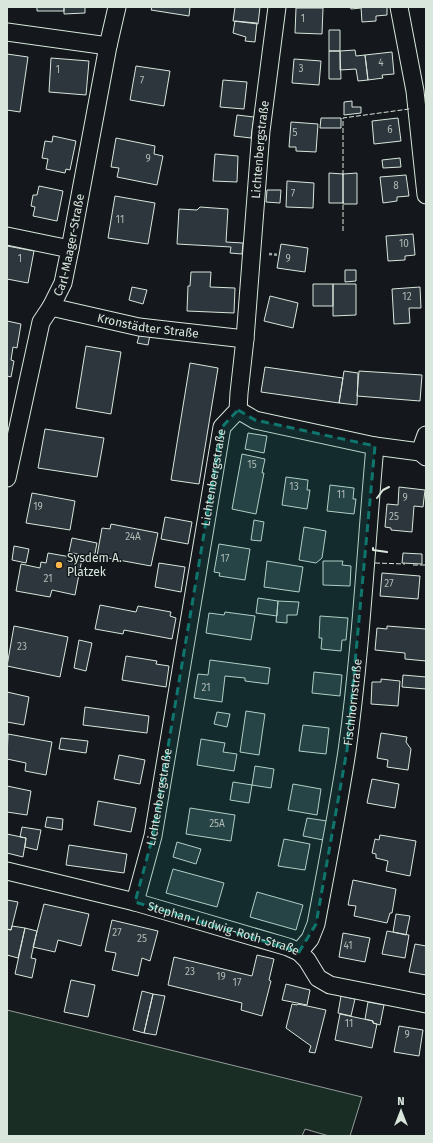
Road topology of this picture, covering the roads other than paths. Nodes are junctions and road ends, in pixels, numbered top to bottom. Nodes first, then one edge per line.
1 (117, 7) edge
2 (277, 7) edge
3 (399, 7) edge
4 (7, 32) edge
5 (108, 46) junction
6 (426, 195) edge
7 (7, 236) edge
8 (70, 249) junction
9 (51, 308) junction
10 (245, 339) junction
11 (238, 410) junction
12 (426, 435) edge
13 (374, 446) junction
14 (423, 455) edge
15 (7, 478) edge
16 (7, 871) edge
17 (135, 902) junction
18 (299, 952) junction
19 (426, 1004) edge

1 - 5 street, Carl-Maager-Straße
2 - 10 street, Lichtenbergstraße
3 - 6 street
4 - 5 street
5 - 8 street, Carl-Maager-Straße
7 - 8 street
8 - 9 street, Carl-Maager-Straße
9 - 10 street, Kronstädter Straße
9 - 15 street, Carl-Maager-Straße
10 - 11 street, Lichtenbergstraße
11 - 13 street
11 - 17 street, Lichtenbergstraße
12 - 14 street
13 - 14 street
13 - 18 street, Fischhornstraße
16 - 17 street, Stephan-Ludwig-Roth-Straße
17 - 18 street, Stephan-Ludwig-Roth-Straße
18 - 19 street, Stephan-Ludwig-Roth-Straße

